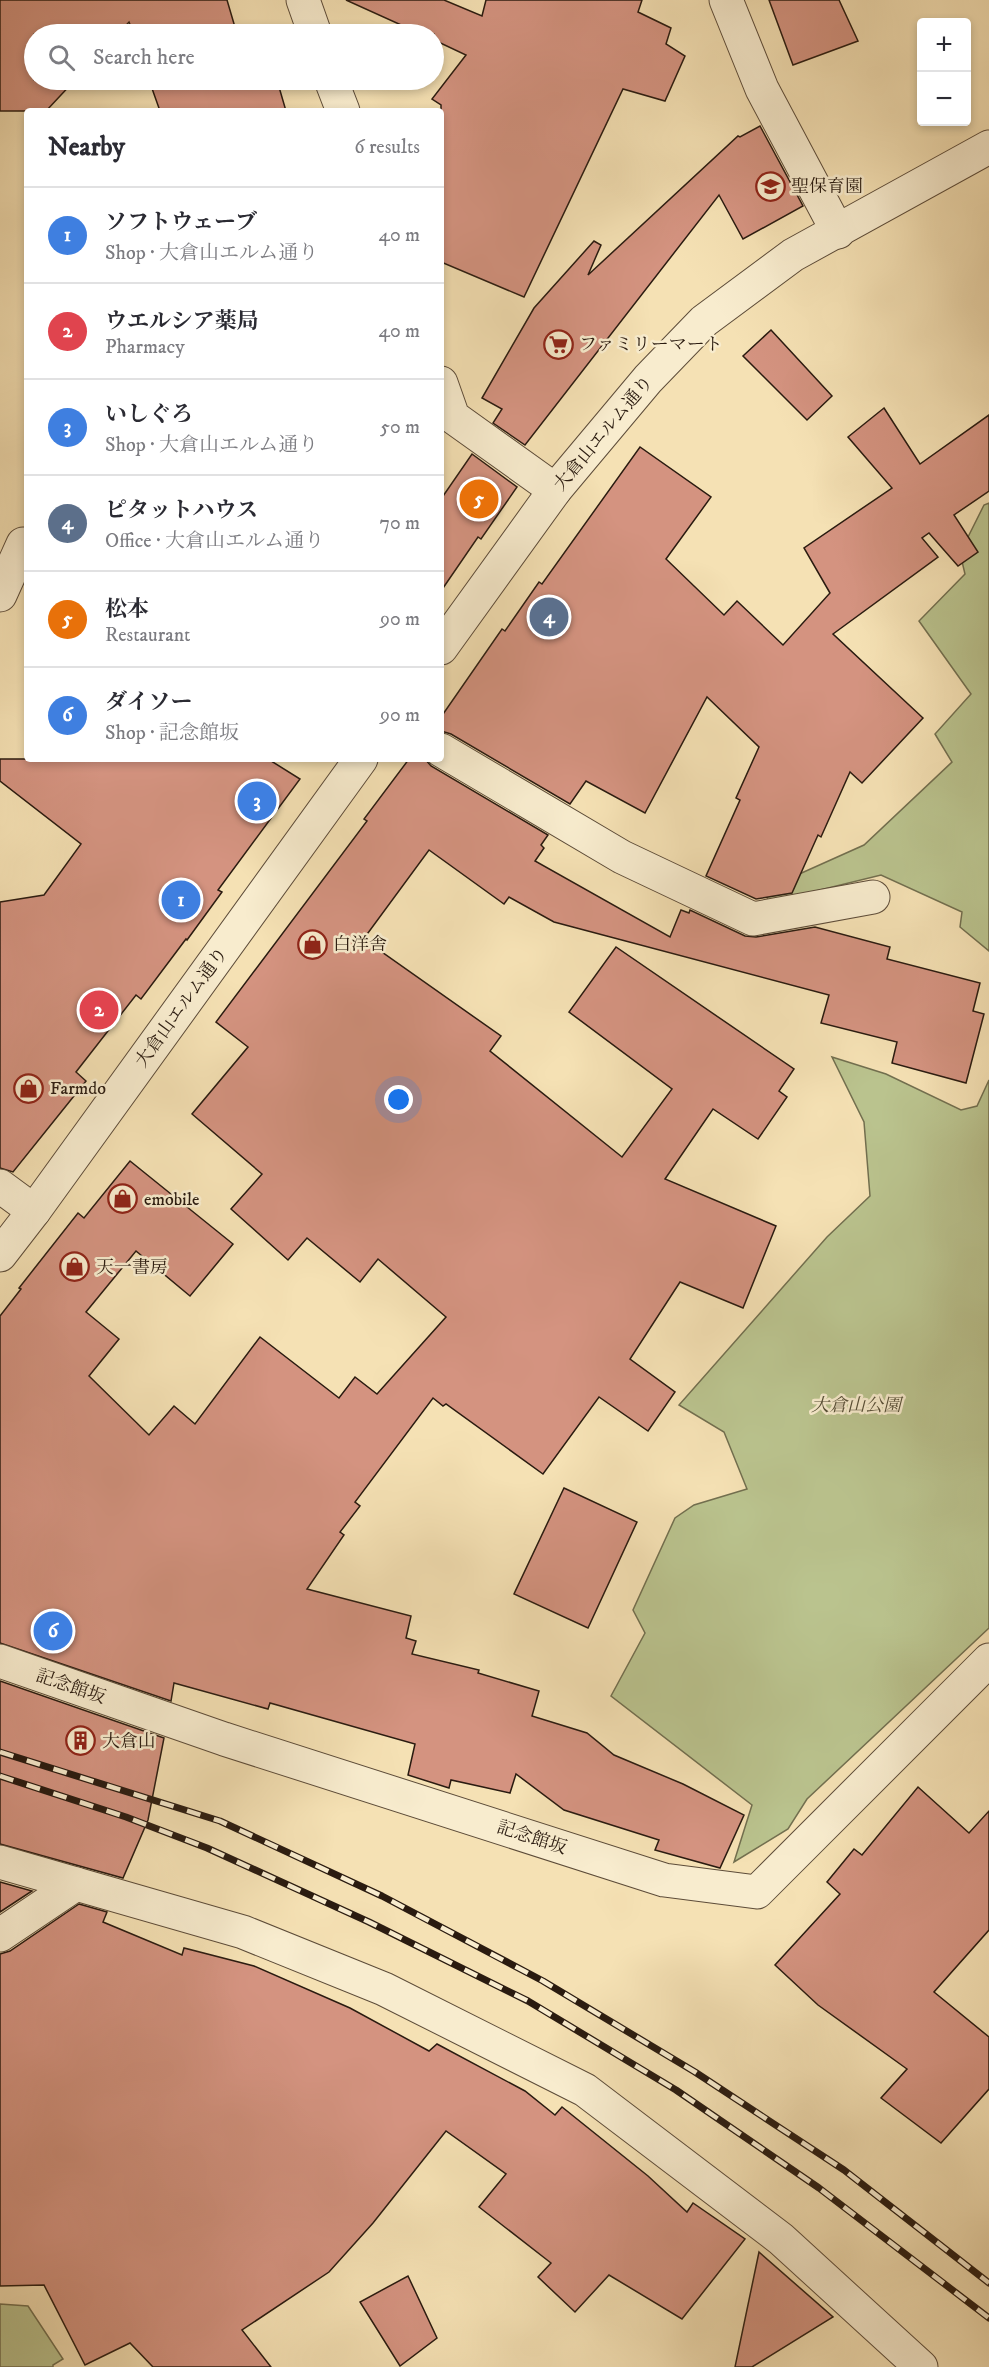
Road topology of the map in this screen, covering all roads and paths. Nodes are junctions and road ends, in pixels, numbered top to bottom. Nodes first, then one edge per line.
1 (303, 0) edge
2 (726, 0) edge
3 (311, 24) edge
4 (335, 90) edge
5 (342, 108) edge
6 (989, 147) edge
7 (838, 232) junction
8 (444, 392) edge
9 (555, 490) junction
10 (17, 541) edge
11 (0, 595) edge
12 (444, 644) edge
13 (444, 752) edge
14 (359, 762) edge
15 (873, 897) dead end
16 (0, 1186) edge
17 (34, 1211) junction
18 (0, 1255) edge
19 (989, 1659) edge
20 (0, 1661) edge
21 (0, 1862) edge
22 (76, 1884) junction
23 (0, 1935) edge
24 (921, 2367) edge

1 - 3 street
2 - 7 street
4 - 5 street
6 - 7 street, 大倉山エルム通り
7 - 9 street, 大倉山エルム通り
8 - 9 street
9 - 12 street, 大倉山エルム通り
10 - 11 street
13 - 15 street
14 - 17 street, 大倉山エルム通り
16 - 17 street
17 - 18 street, 大倉山エルム通り
19 - 20 street, 記念館坂
21 - 22 street
22 - 23 street
22 - 24 street

